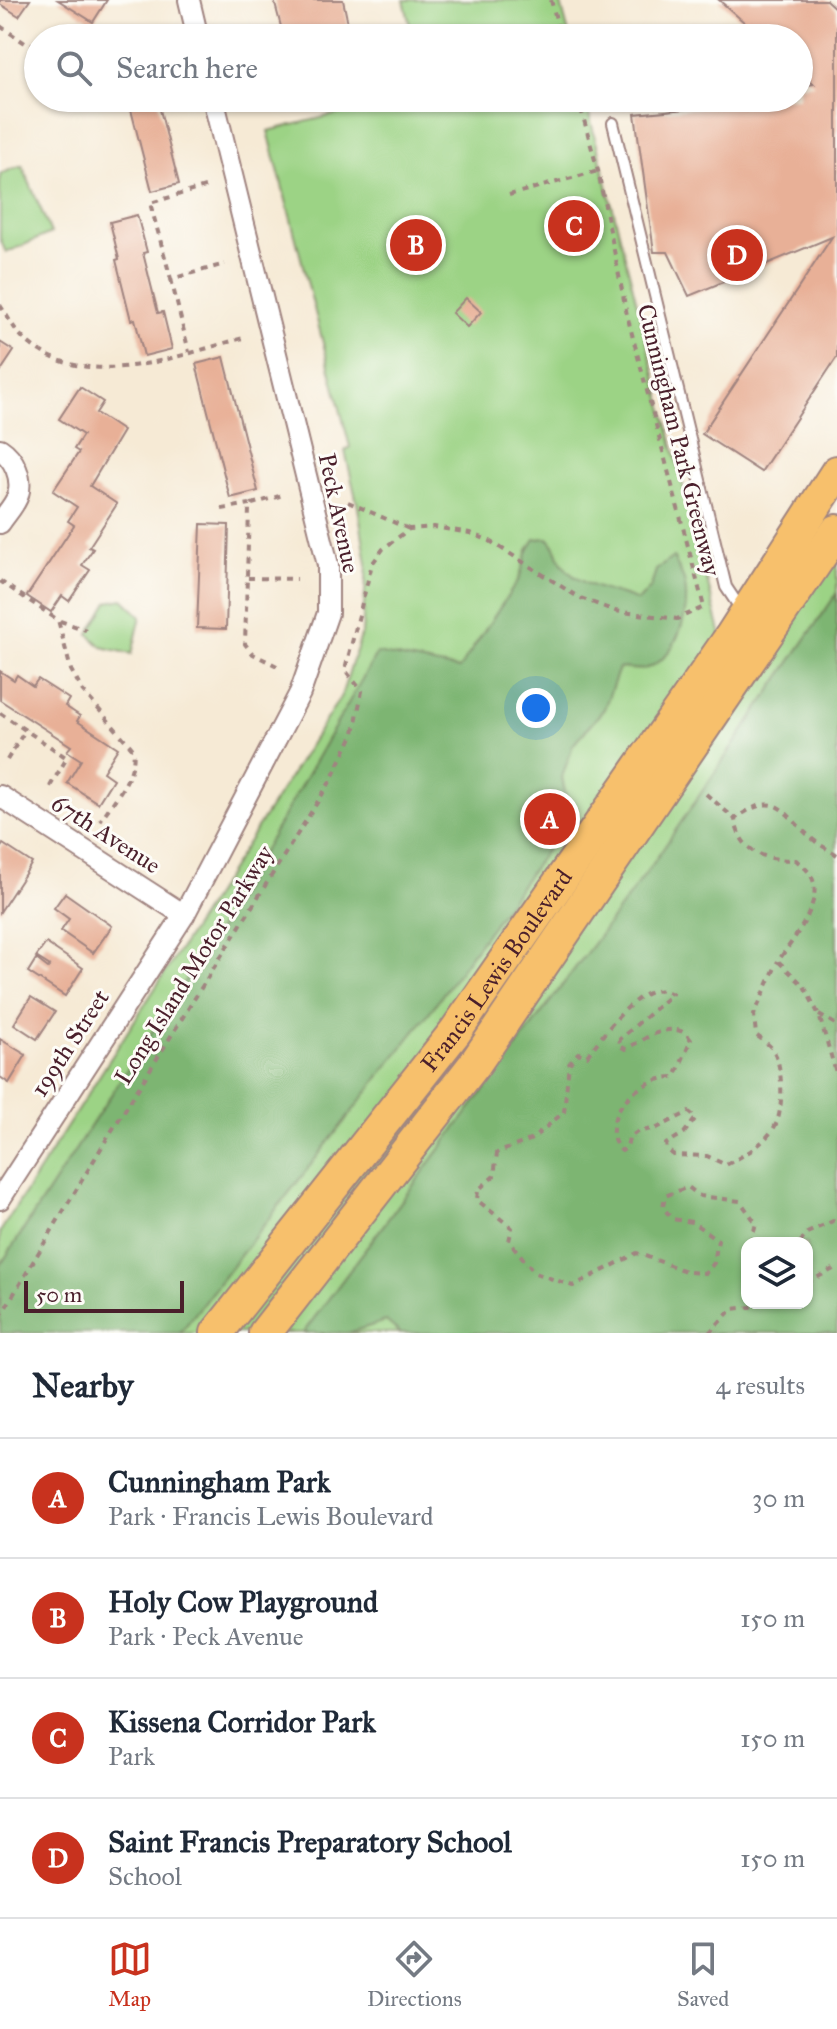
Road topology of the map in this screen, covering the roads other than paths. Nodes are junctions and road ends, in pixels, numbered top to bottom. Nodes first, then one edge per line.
1 (189, 0) edge
2 (195, 24) edge
3 (216, 112) edge
4 (613, 123) dead end
5 (0, 449) edge
6 (837, 472) edge
7 (0, 523) edge
8 (837, 531) edge
9 (745, 614) junction
10 (0, 796) edge
11 (184, 915) junction
12 (0, 1199) edge
13 (217, 1333) edge
14 (265, 1333) edge

1 - 2 street
3 - 11 street, Peck Avenue
4 - 9 lane
5 - 7 street
6 - 9 main road, Francis Lewis Boulevard
8 - 14 main road, Francis Lewis Boulevard
9 - 13 main road, Francis Lewis Boulevard
10 - 11 street, 67th Avenue
11 - 12 street, 199th Street

